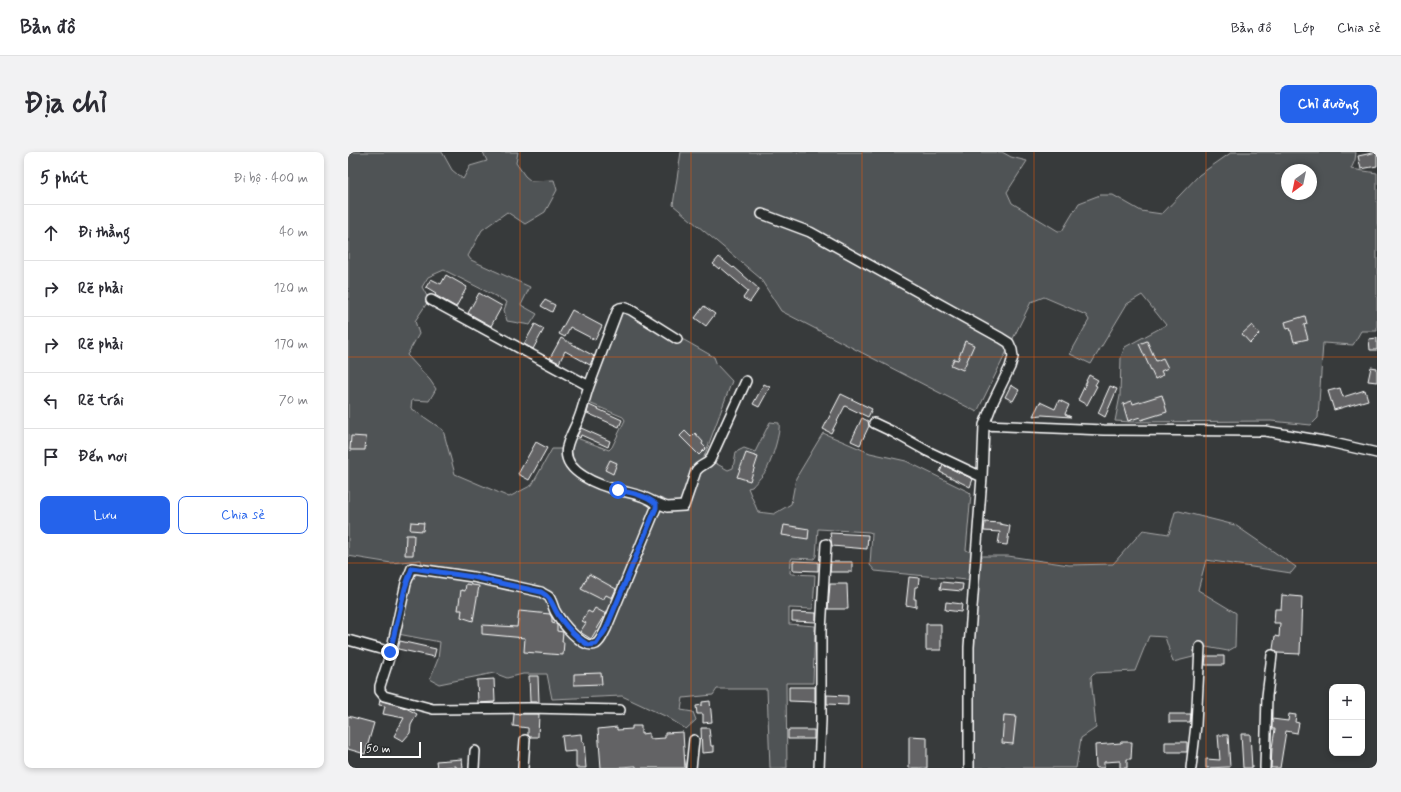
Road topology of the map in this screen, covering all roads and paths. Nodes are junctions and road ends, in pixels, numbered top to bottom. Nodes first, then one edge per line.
1 (762, 214) dead end
2 (431, 300) dead end
3 (678, 339) dead end
4 (746, 381) dead end
5 (589, 386) junction
6 (874, 423) dead end
7 (984, 425) junction
8 (1377, 453) edge
9 (982, 477) junction
10 (652, 501) junction
11 (826, 544) dead end
12 (348, 640) edge
13 (1200, 647) dead end
14 (390, 652) junction
15 (1272, 655) dead end
16 (620, 710) dead end
17 (525, 740) dead end
18 (694, 740) dead end
19 (475, 751) dead end
20 (474, 768) edge
21 (523, 768) edge
22 (691, 768) edge
23 (819, 768) edge
24 (969, 768) edge
25 (1191, 768) edge
26 (1265, 768) edge

1 - 7 street
2 - 5 street
3 - 5 street
4 - 10 street
5 - 10 street
6 - 9 street
7 - 8 street
7 - 9 street
9 - 24 street
10 - 14 street
11 - 23 street
12 - 14 street
13 - 25 street
14 - 16 street
15 - 26 street
17 - 21 street
18 - 22 street
19 - 20 street

